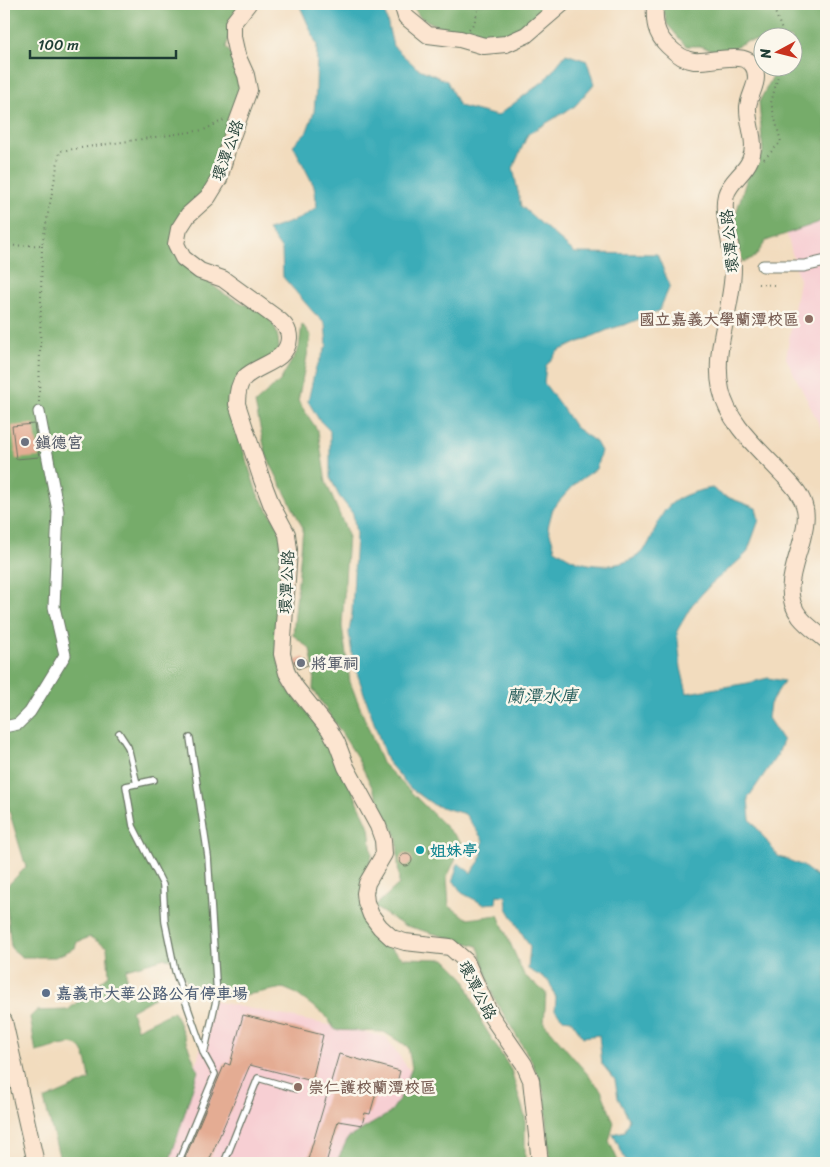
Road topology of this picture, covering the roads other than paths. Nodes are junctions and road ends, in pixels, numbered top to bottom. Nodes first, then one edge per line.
1 (248, 4) edge
2 (402, 4) edge
3 (562, 4) edge
4 (655, 4) edge
5 (826, 261) edge
6 (763, 266) dead end
7 (39, 412) road end
8 (826, 640) edge
9 (4, 728) edge
10 (119, 734) dead end
11 (190, 738) dead end
12 (154, 780) dead end
13 (137, 784) junction
14 (4, 1021) edge
15 (204, 1054) junction
16 (296, 1089) dead end
17 (36, 1163) edge
18 (178, 1163) edge
19 (224, 1163) edge
20 (540, 1163) edge

1 - 20 street, 環潭公路
2 - 3 street
4 - 8 street, 環潭公路
5 - 6 street
7 - 9 street
10 - 13 lane
11 - 15 lane
12 - 13 lane
13 - 15 lane
14 - 17 street
15 - 18 lane
16 - 19 lane

